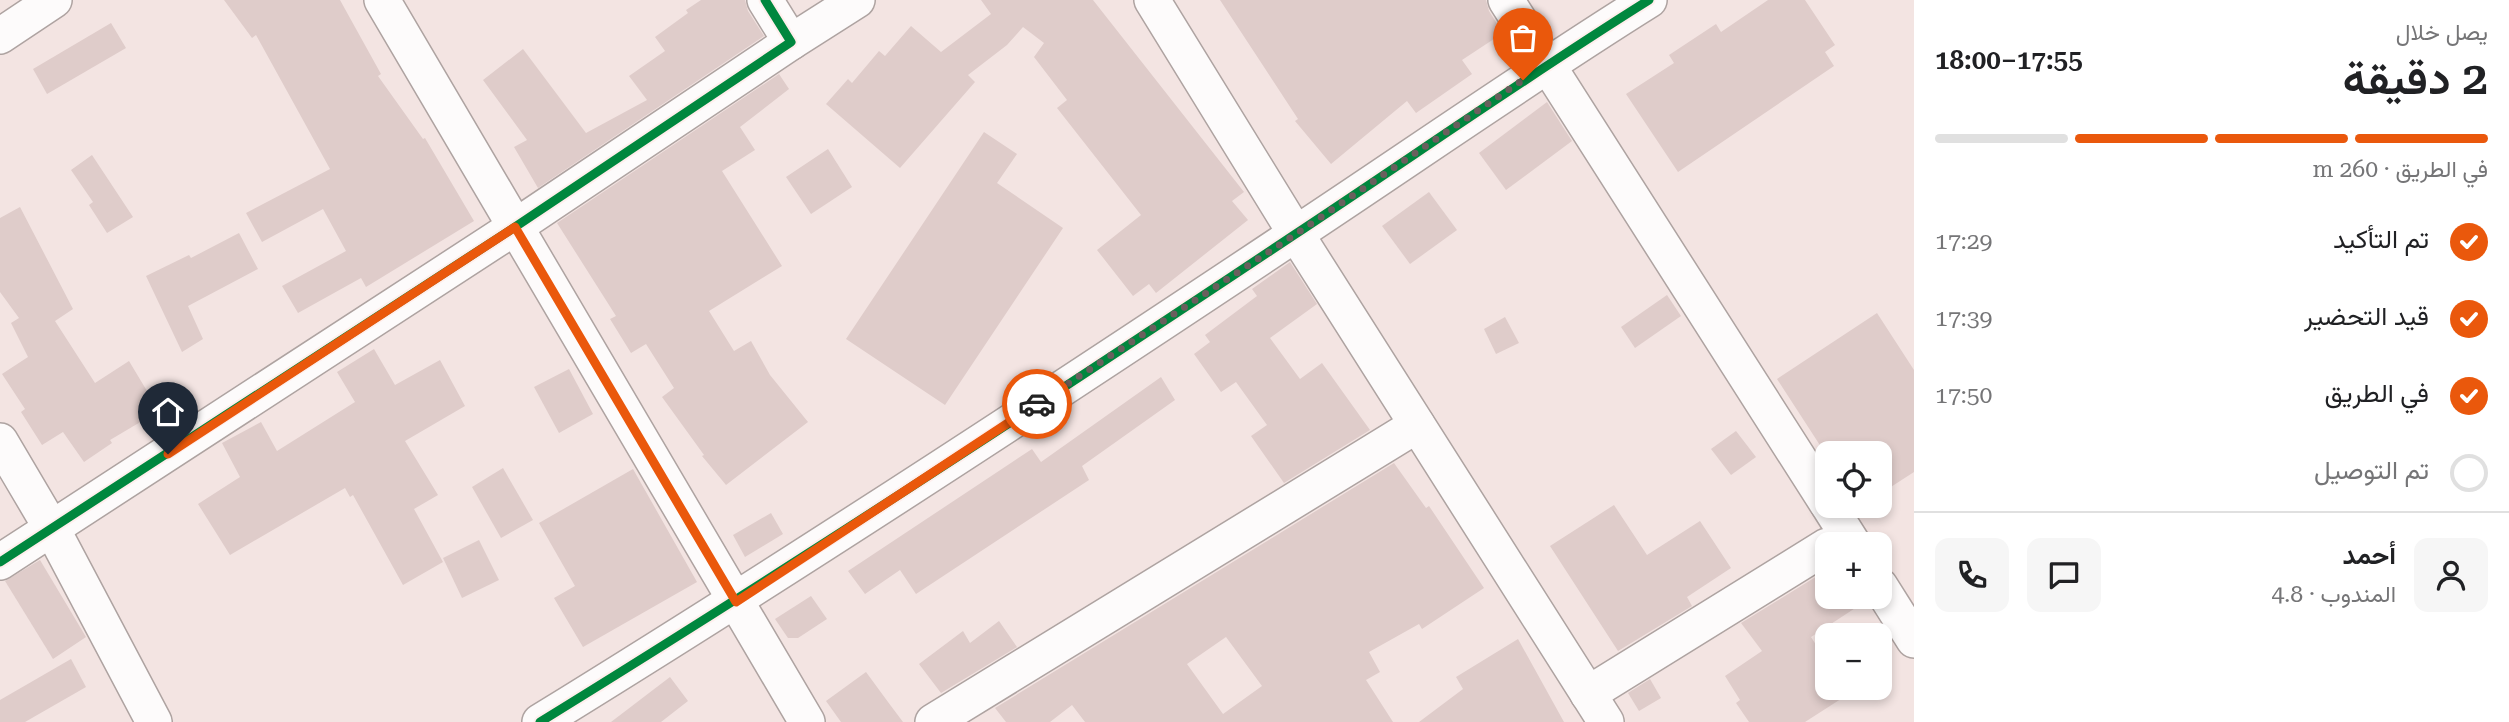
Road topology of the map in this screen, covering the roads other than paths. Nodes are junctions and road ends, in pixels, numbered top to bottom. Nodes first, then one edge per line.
1 (54, 0) edge
2 (382, 0) edge
3 (765, 0) edge
4 (857, 0) edge
5 (1152, 0) edge
6 (1506, 0) edge
7 (1649, 0) edge
8 (0, 36) edge
9 (791, 41) junction
10 (1546, 65) junction
11 (515, 227) junction
12 (1296, 234) junction
13 (1417, 425) junction
14 (0, 441) edge
15 (52, 529) junction
16 (1836, 530) edge
17 (0, 562) edge
18 (736, 602) junction
19 (1892, 605) edge
20 (1914, 640) edge
21 (1597, 708) edge
22 (154, 722) edge
23 (540, 722) edge
24 (807, 722) edge
25 (933, 722) edge

1 - 8 street
2 - 11 street
3 - 9 street
4 - 9 street
5 - 12 street
6 - 10 street
7 - 10 street
9 - 11 street
10 - 12 street
10 - 16 street
11 - 15 street
11 - 18 street
12 - 13 street
12 - 18 street
13 - 21 street
13 - 25 street
14 - 15 street
15 - 17 street
15 - 22 street
16 - 21 street
18 - 23 street
18 - 24 street
19 - 20 street

